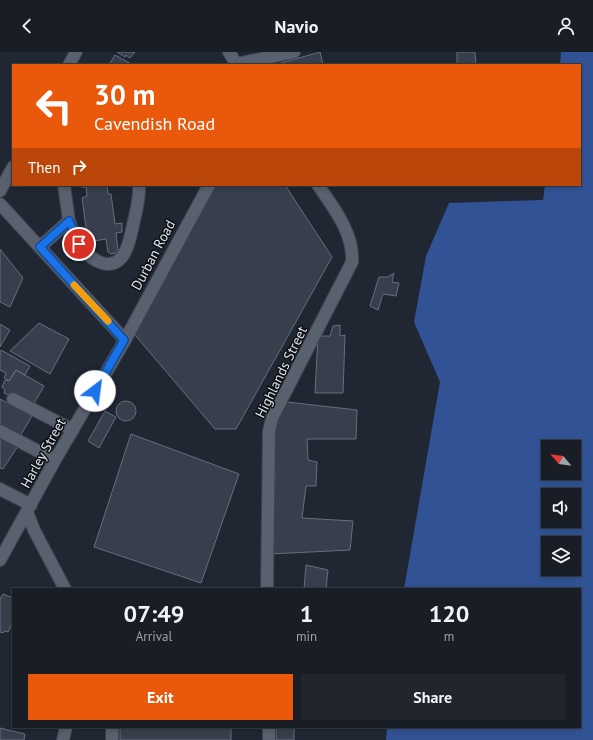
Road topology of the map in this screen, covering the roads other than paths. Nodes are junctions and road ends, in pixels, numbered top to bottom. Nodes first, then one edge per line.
1 (76, 52) edge
2 (229, 52) edge
3 (294, 52) edge
4 (70, 64) edge
5 (236, 64) edge
6 (12, 169) edge
7 (64, 186) edge
8 (139, 186) edge
9 (208, 186) edge
10 (319, 186) edge
11 (0, 191) edge
12 (0, 204) edge
13 (69, 221) junction
14 (40, 247) junction
15 (124, 340) junction
16 (14, 399) dead end
17 (72, 430) junction
18 (0, 431) edge
19 (55, 460) junction
20 (0, 489) edge
21 (29, 508) junction
22 (0, 560) edge
23 (64, 588) edge
24 (267, 588) edge
25 (66, 728) edge
26 (112, 728) edge
27 (269, 728) edge
28 (63, 740) edge
29 (112, 740) edge
30 (269, 740) edge

1 - 4 street
2 - 5 street
3 - 5 street
6 - 11 street
7 - 13 street
8 - 13 street
9 - 15 street, Durban Road
10 - 24 street, Highlands Street
12 - 14 street
13 - 14 street
14 - 15 street
15 - 17 street, Harley Street
16 - 17 street
17 - 19 street, Harley Street
18 - 19 street
19 - 21 street, Harley Street
20 - 21 street
21 - 22 street, Harley Street
21 - 23 street
25 - 28 street
26 - 29 street
27 - 30 street

